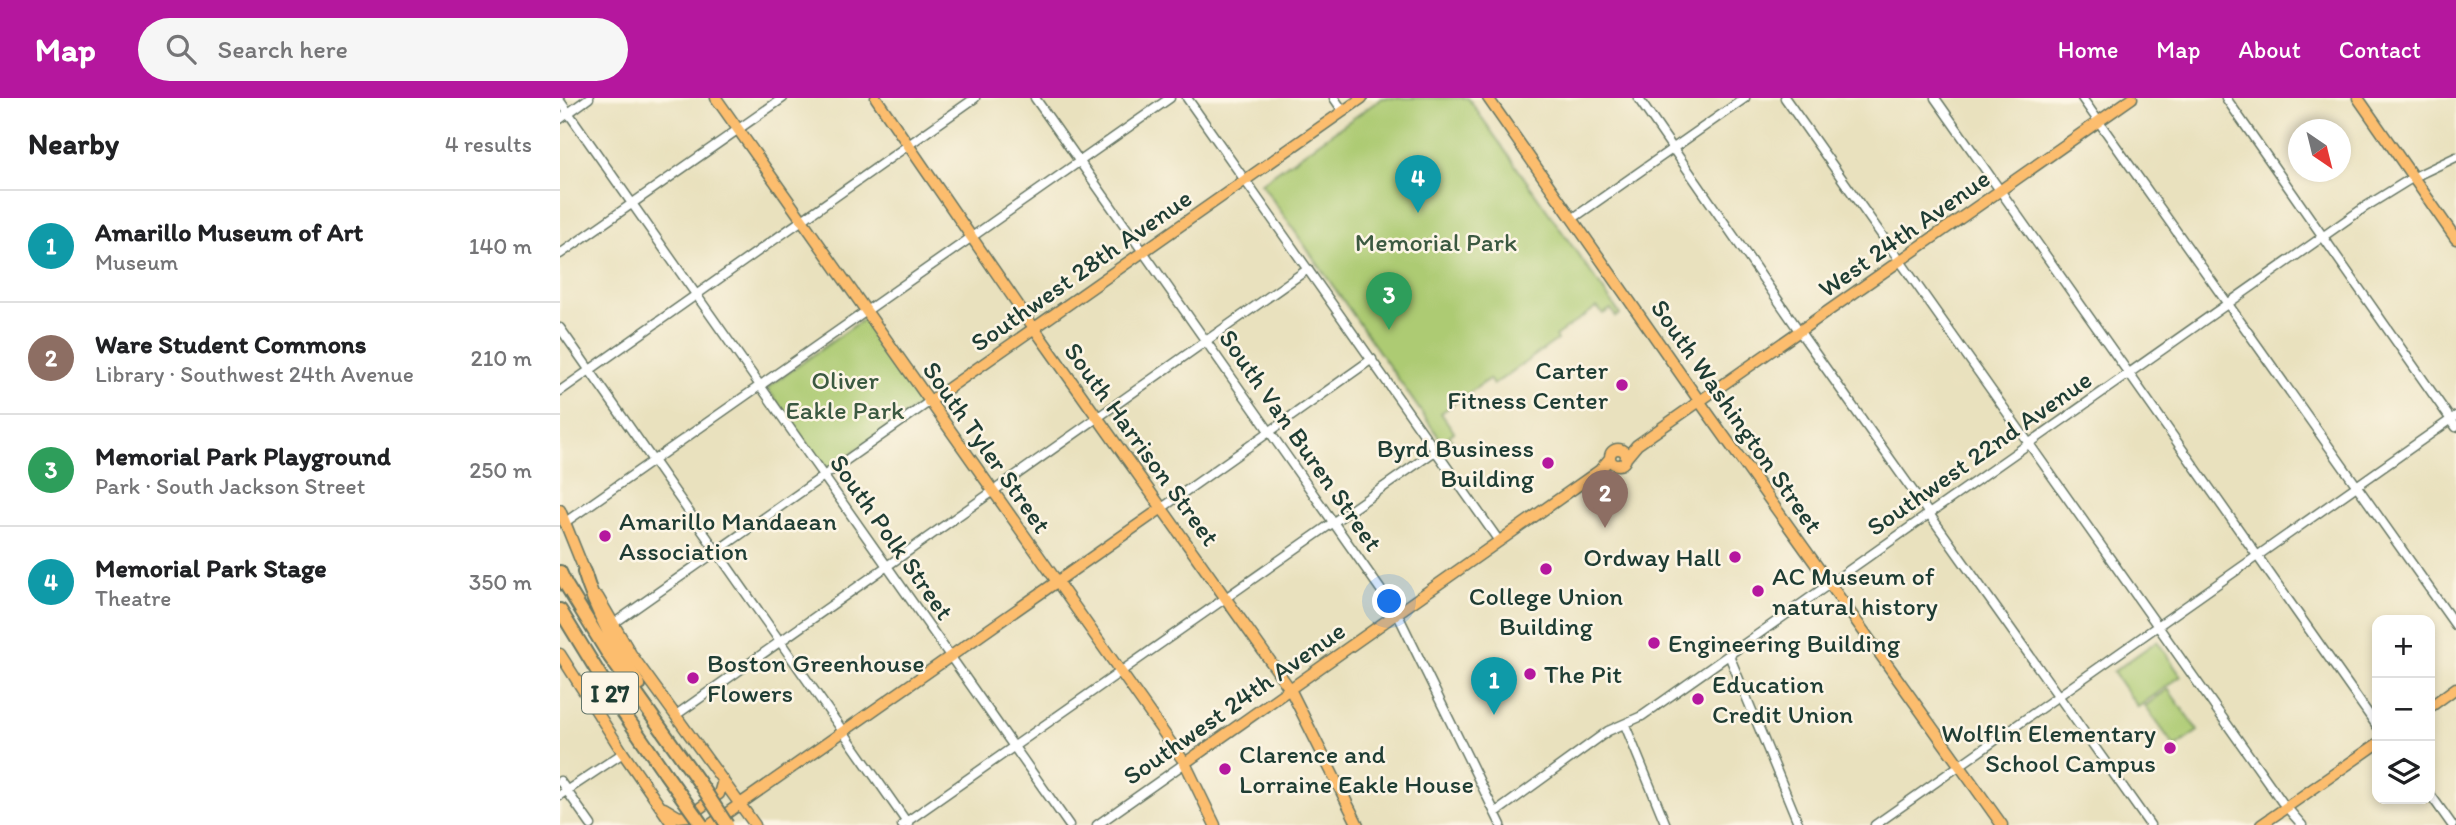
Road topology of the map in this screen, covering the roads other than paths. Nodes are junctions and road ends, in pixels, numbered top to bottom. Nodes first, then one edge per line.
1 (589, 98) edge
2 (716, 98) edge
3 (783, 98) edge
4 (876, 98) edge
5 (975, 98) edge
6 (1035, 98) edge
7 (1170, 98) edge
8 (1187, 98) edge
9 (1334, 98) edge
10 (1362, 98) edge
11 (1488, 98) edge
12 (1638, 98) edge
13 (1745, 98) edge
14 (1785, 98) edge
15 (1934, 98) edge
16 (2082, 98) edge
17 (2132, 98) edge
18 (2226, 98) edge
19 (2358, 98) edge
20 (560, 101) edge
21 (1343, 111) junction
22 (568, 113) junction
23 (560, 119) edge
24 (2098, 121) junction
25 (738, 129) junction
26 (908, 145) junction
27 (1673, 148) junction
28 (2456, 157) edge
29 (1080, 162) junction
30 (2412, 178) junction
31 (1245, 181) junction
32 (2001, 191) junction
33 (631, 204) junction
34 (1572, 219) junction
35 (803, 220) junction
36 (2323, 237) junction
37 (972, 238) junction
38 (2456, 239) edge
39 (1142, 252) junction
40 (560, 254) edge
41 (1900, 262) junction
42 (1308, 269) junction
43 (696, 295) junction
44 (2227, 303) junction
45 (866, 312) junction
46 (560, 328) edge
47 (1034, 328) junction
48 (1800, 332) junction
49 (1205, 341) junction
50 (1372, 359) junction
51 (589, 370) junction
52 (2129, 373) junction
53 (761, 386) junction
54 (560, 391) edge
55 (1700, 401) junction
56 (929, 402) junction
57 (1096, 417) junction
58 (2454, 421) edge
59 (1269, 432) junction
60 (2028, 444) junction
61 (1436, 451) junction
62 (654, 461) junction
63 (824, 476) junction
64 (2357, 486) junction
65 (992, 492) junction
66 (1162, 508) junction
67 (560, 510) edge
68 (1931, 514) junction
69 (564, 523) junction
70 (1333, 523) junction
71 (1499, 541) junction
72 (718, 551) junction
73 (2257, 555) junction
74 (886, 566) junction
75 (560, 572) edge
76 (584, 572) junction
77 (1056, 581) junction
78 (1830, 583) junction
79 (1226, 597) junction
80 (560, 610) edge
81 (1397, 613) junction
82 (613, 624) junction
83 (2159, 625) junction
84 (2456, 626) edge
85 (781, 640) junction
86 (1729, 655) junction
87 (950, 656) junction
88 (561, 660) edge
89 (1120, 671) junction
90 (2456, 688) edge
91 (1290, 689) junction
92 (2059, 696) junction
93 (2435, 703) edge
94 (650, 715) junction
95 (676, 715) junction
96 (2372, 719) edge
97 (1625, 724) junction
98 (843, 730) junction
99 (1014, 746) junction
100 (2372, 748) edge
101 (623, 753) junction
102 (1185, 763) junction
103 (1960, 765) junction
104 (723, 780) junction
105 (560, 781) edge
106 (563, 793) edge
107 (2435, 801) edge
108 (740, 803) junction
109 (661, 806) junction
110 (2287, 807) junction
111 (1495, 813) junction
112 (906, 824) edge
113 (2453, 824) edge
114 (591, 825) edge
115 (673, 825) edge
116 (702, 825) edge
117 (710, 825) edge
118 (727, 825) edge
119 (755, 825) edge
120 (1069, 825) edge
121 (1097, 825) edge
122 (1215, 825) edge
123 (1358, 825) edge
124 (1501, 825) edge
125 (1666, 825) edge
126 (1800, 825) edge
127 (1875, 825) edge
128 (2002, 825) edge
129 (2150, 825) edge
130 (2261, 825) edge
131 (2302, 825) edge

1 - 22 street
2 - 25 main road, South Tyler Street
3 - 25 street
4 - 26 main road, South Harrison Street
5 - 26 street
6 - 29 street, South Van Buren Street
7 - 29 street
8 - 31 street
9 - 21 street
10 - 21 main road, Southwest 28th Avenue
11 - 34 main road, South Washington Street
12 - 27 street
13 - 27 street
14 - 41 street
15 - 32 street
16 - 24 street
17 - 24 main road, West 24th Avenue
18 - 36 street
19 - 30 main road
20 - 22 street, South Polk Street
21 - 31 main road, Southwest 28th Avenue
22 - 23 street
22 - 33 street, South Polk Street
24 - 32 main road, West 24th Avenue
24 - 44 street
25 - 33 street
25 - 35 main road, South Tyler Street
26 - 35 street
26 - 37 main road, South Harrison Street
27 - 34 street
27 - 48 street
28 - 30 street, Southwest 22nd Avenue
29 - 37 street
29 - 39 street, South Van Buren Street
30 - 36 street, Southwest 22nd Avenue
30 - 38 main road
31 - 39 main road, Southwest 28th Avenue
31 - 42 street
32 - 41 main road, West 24th Avenue
32 - 52 street
33 - 40 street
33 - 43 street, South Polk Street
34 - 55 main road, South Washington Street
35 - 43 street
35 - 45 main road, South Tyler Street
36 - 44 street, Southwest 22nd Avenue
36 - 58 street
37 - 45 street
37 - 47 main road, South Harrison Street
39 - 47 main road, Southwest 28th Avenue
39 - 49 street, South Van Buren Street
41 - 48 main road, West 24th Avenue
41 - 60 street
42 - 49 street
42 - 50 street
43 - 51 street
43 - 53 street, South Polk Street
44 - 52 street, Southwest 22nd Avenue
44 - 64 street
45 - 53 street
45 - 56 main road, South Tyler Street
46 - 51 street
47 - 56 main road, Southwest 28th Avenue
47 - 57 main road, South Harrison Street
48 - 55 main road, West 24th Avenue
48 - 68 street
49 - 57 street
49 - 59 street, South Van Buren Street
50 - 59 street
50 - 61 street
51 - 54 street
51 - 62 street
52 - 60 street, Southwest 22nd Avenue
52 - 73 street
53 - 62 street
53 - 63 street, South Polk Street
55 - 71 main road, Southwest 24th Avenue
55 - 78 main road, South Washington Street
56 - 63 street, Southwest 28th Avenue
56 - 65 main road, South Tyler Street
57 - 65 street
57 - 66 main road, South Harrison Street
58 - 64 street
59 - 66 street
59 - 70 street, South Van Buren Street
60 - 68 street, Southwest 22nd Avenue
60 - 83 street
61 - 70 street
61 - 71 street
62 - 69 street
62 - 72 street
63 - 72 street, Southwest 28th Avenue
63 - 74 street, South Polk Street
64 - 73 street
64 - 84 street
65 - 74 street
65 - 77 main road, South Tyler Street
66 - 77 main road
66 - 79 main road, South Harrison Street
67 - 69 main road
68 - 78 street, Southwest 22nd Avenue
68 - 92 street
69 - 76 main road
70 - 79 street
70 - 81 street, South Van Buren Street
71 - 81 main road, Southwest 24th Avenue
72 - 82 street, Southwest 28th Avenue
72 - 85 street
73 - 83 street
73 - 96 street
74 - 85 street
74 - 87 street, South Polk Street
75 - 94 highway, I 27
76 - 82 main road
76 - 94 highway
77 - 87 main road
77 - 89 main road, South Tyler Street
78 - 86 street, Southwest 22nd Avenue
78 - 103 main road, South Washington Street
79 - 89 street
79 - 91 main road, South Harrison Street
80 - 116 highway, I 27, bridge
81 - 91 main road, Southwest 24th Avenue
81 - 111 street, South Van Buren Street
82 - 95 main road
83 - 92 street
83 - 110 street
85 - 95 street
85 - 98 street
86 - 97 street, Southwest 22nd Avenue
86 - 126 street
87 - 98 main road
87 - 99 street, South Polk Street
88 - 101 main road
89 - 99 street
89 - 102 main road, South Tyler Street
90 - 93 main road
91 - 102 main road, Southwest 24th Avenue
91 - 123 main road, South Harrison Street
92 - 103 street
92 - 129 street
94 - 118 highway, I 27, bridge
95 - 104 main road
97 - 111 street, Southwest 22nd Avenue
97 - 125 street
98 - 108 main road
98 - 112 street
99 - 112 street
99 - 120 street, South Polk Street
100 - 110 main road
101 - 106 street
101 - 109 main road
102 - 121 street, Southwest 24th Avenue
102 - 122 main road, South Tyler Street
103 - 127 street
103 - 128 main road, South Washington Street
104 - 108 main road
104 - 109 main road
105 - 106 street
106 - 114 street
107 - 113 street
108 - 117 main road
108 - 119 main road
109 - 115 main road
110 - 130 main road
110 - 131 street
111 - 124 street, South Van Buren Street

